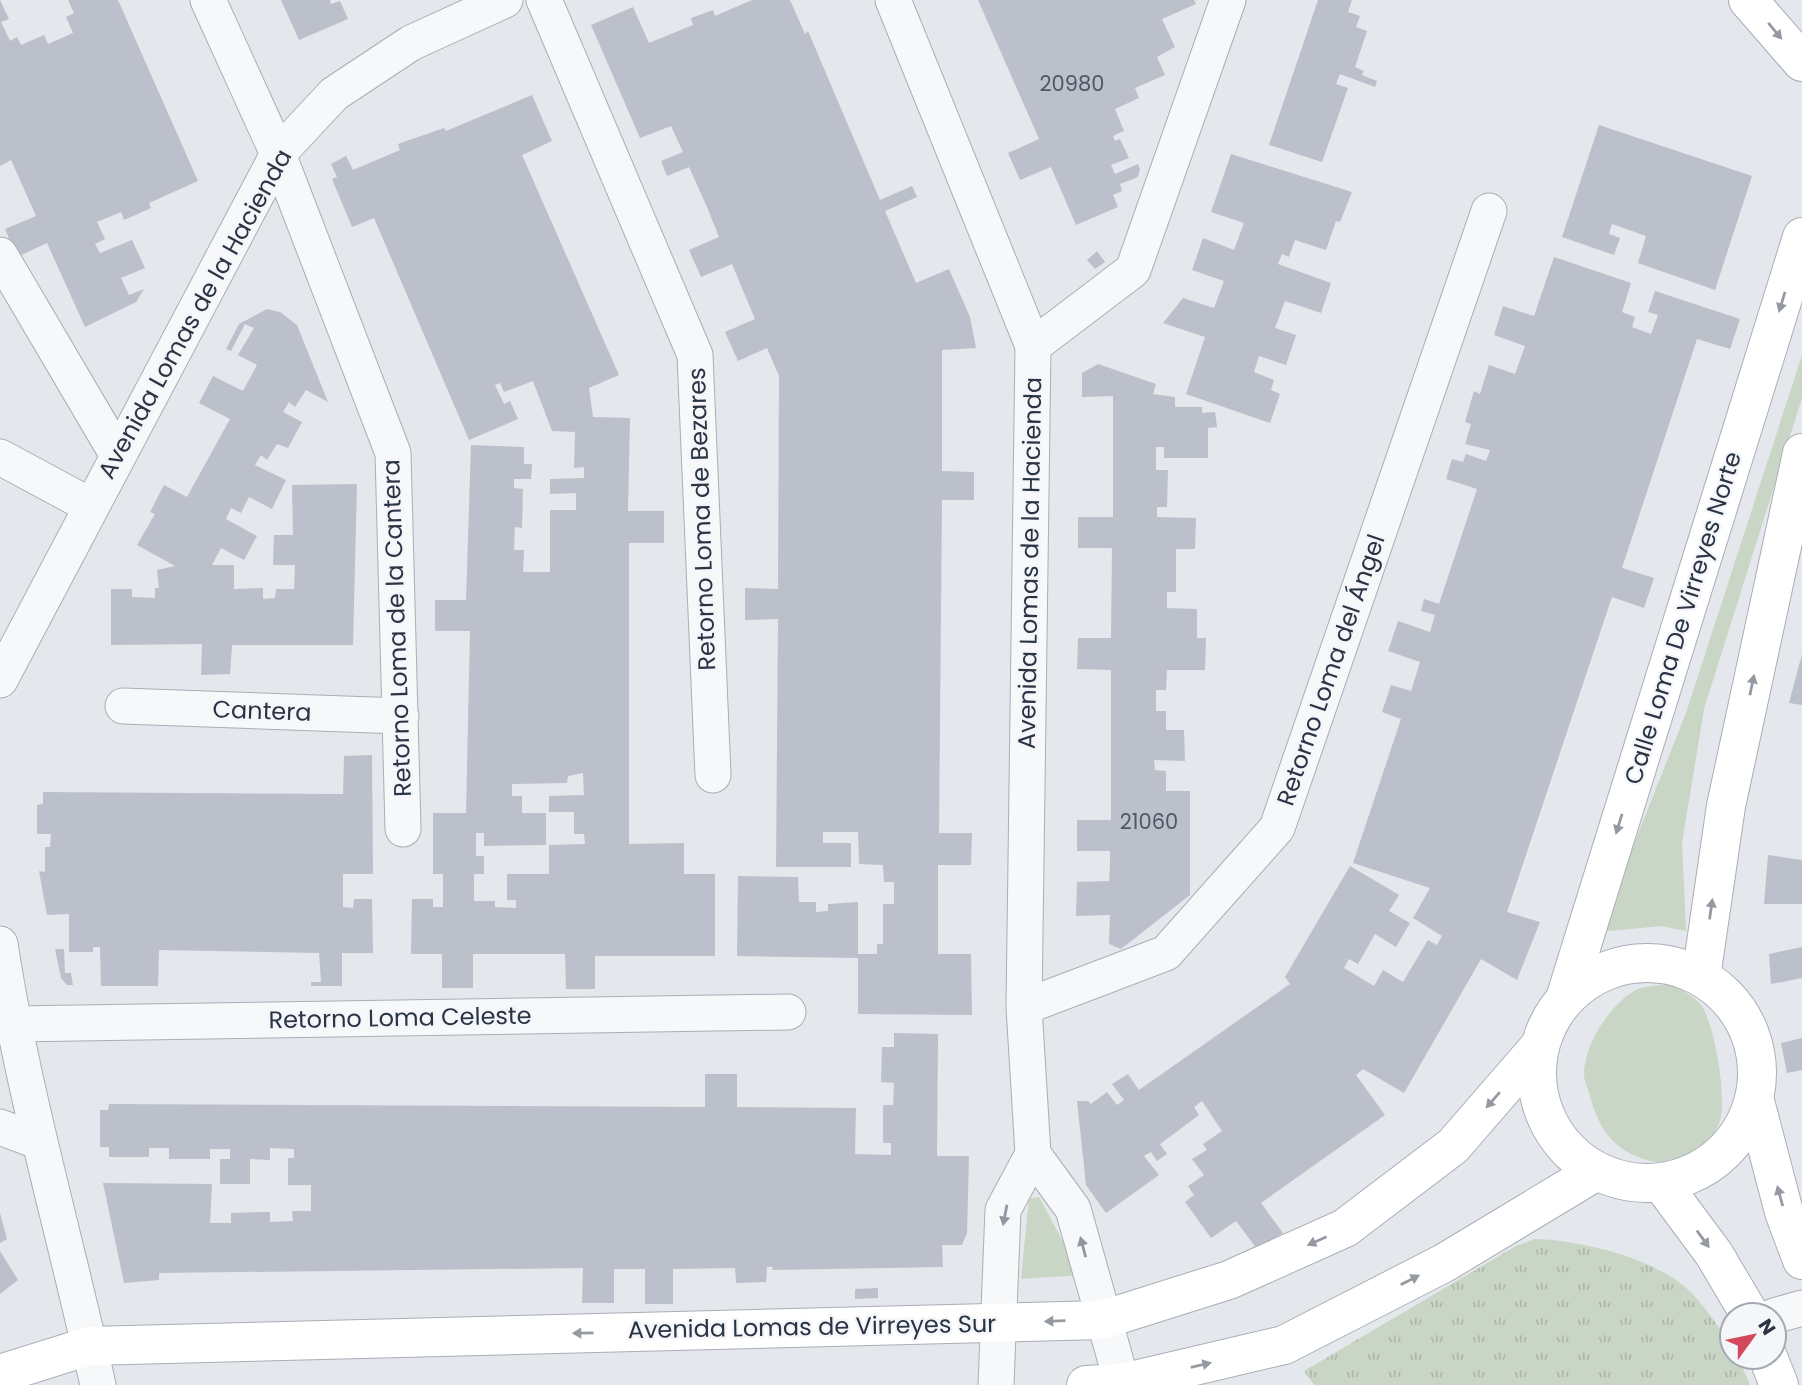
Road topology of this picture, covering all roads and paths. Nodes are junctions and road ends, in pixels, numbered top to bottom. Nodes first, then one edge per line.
1 (208, 0) edge
2 (505, 0) edge
3 (544, 0) edge
4 (893, 0) edge
5 (1227, 0) edge
6 (1748, 0) edge
7 (1802, 62) edge
8 (278, 154) junction
9 (1489, 211) dead end
10 (1802, 237) edge
11 (0, 255) edge
12 (1033, 346) junction
13 (1802, 453) edge
14 (117, 454) junction
15 (0, 457) edge
16 (89, 505) junction
17 (0, 680) edge
18 (123, 706) dead end
19 (401, 716) junction
20 (713, 775) dead end
21 (403, 830) dead end
22 (0, 944) edge
23 (1701, 976) junction
24 (1565, 999) junction
25 (1024, 1007) junction
26 (788, 1012) dead end
27 (12, 1024) junction
28 (1538, 1048) junction
29 (1755, 1101) junction
30 (0, 1127) edge
31 (37, 1140) junction
32 (1033, 1154) junction
33 (1595, 1172) junction
34 (1662, 1184) junction
35 (1802, 1260) edge
36 (1742, 1301) edge
37 (1102, 1320) junction
38 (998, 1322) junction
39 (89, 1346) junction
40 (0, 1374) edge
41 (1104, 1384) edge
42 (98, 1385) edge
43 (996, 1385) edge

1 - 8 street, Retorno Loma de la Cantera
2 - 8 street, Avenida Lomas de la Hacienda
3 - 20 street, Retorno Loma de Bezares
4 - 12 street, Avenida Lomas de la Hacienda
5 - 12 street
6 -> 7 street
8 - 14 street, Avenida Lomas de la Hacienda
8 - 19 street, Retorno Loma de la Cantera
9 - 25 street, Retorno Loma del Ángel
10 -> 24 street, Calle Loma De Virreyes Norte
11 - 14 street
12 - 25 street, Avenida Lomas de la Hacienda
23 -> 13 street
14 - 16 street, Avenida Lomas de la Hacienda
15 - 16 street
16 - 17 street, Avenida Lomas de la Hacienda
18 - 19 street, Cantera
19 - 21 street, Retorno Loma de la Cantera
22 - 27 street
23 - 24 street
23 - 29 street
24 - 28 street
25 - 32 street, Avenida Lomas de la Hacienda
26 - 27 street, Retorno Loma Celeste
27 - 31 street
28 - 33 street
28 -> 37 street, Avenida Lomas de Virreyes Sur
29 - 34 street
35 -> 29 street
30 - 31 street
31 - 39 street
37 -> 32 street
32 -> 38 street
33 - 34 street
41 -> 33 street
34 -> 36 street
37 -> 38 street, Avenida Lomas de Virreyes Sur
37 - 41 street
38 -> 39 street, Avenida Lomas de Virreyes Sur
38 - 43 street
39 - 40 street, Avenida Lomas de Virreyes Sur
39 - 42 street

